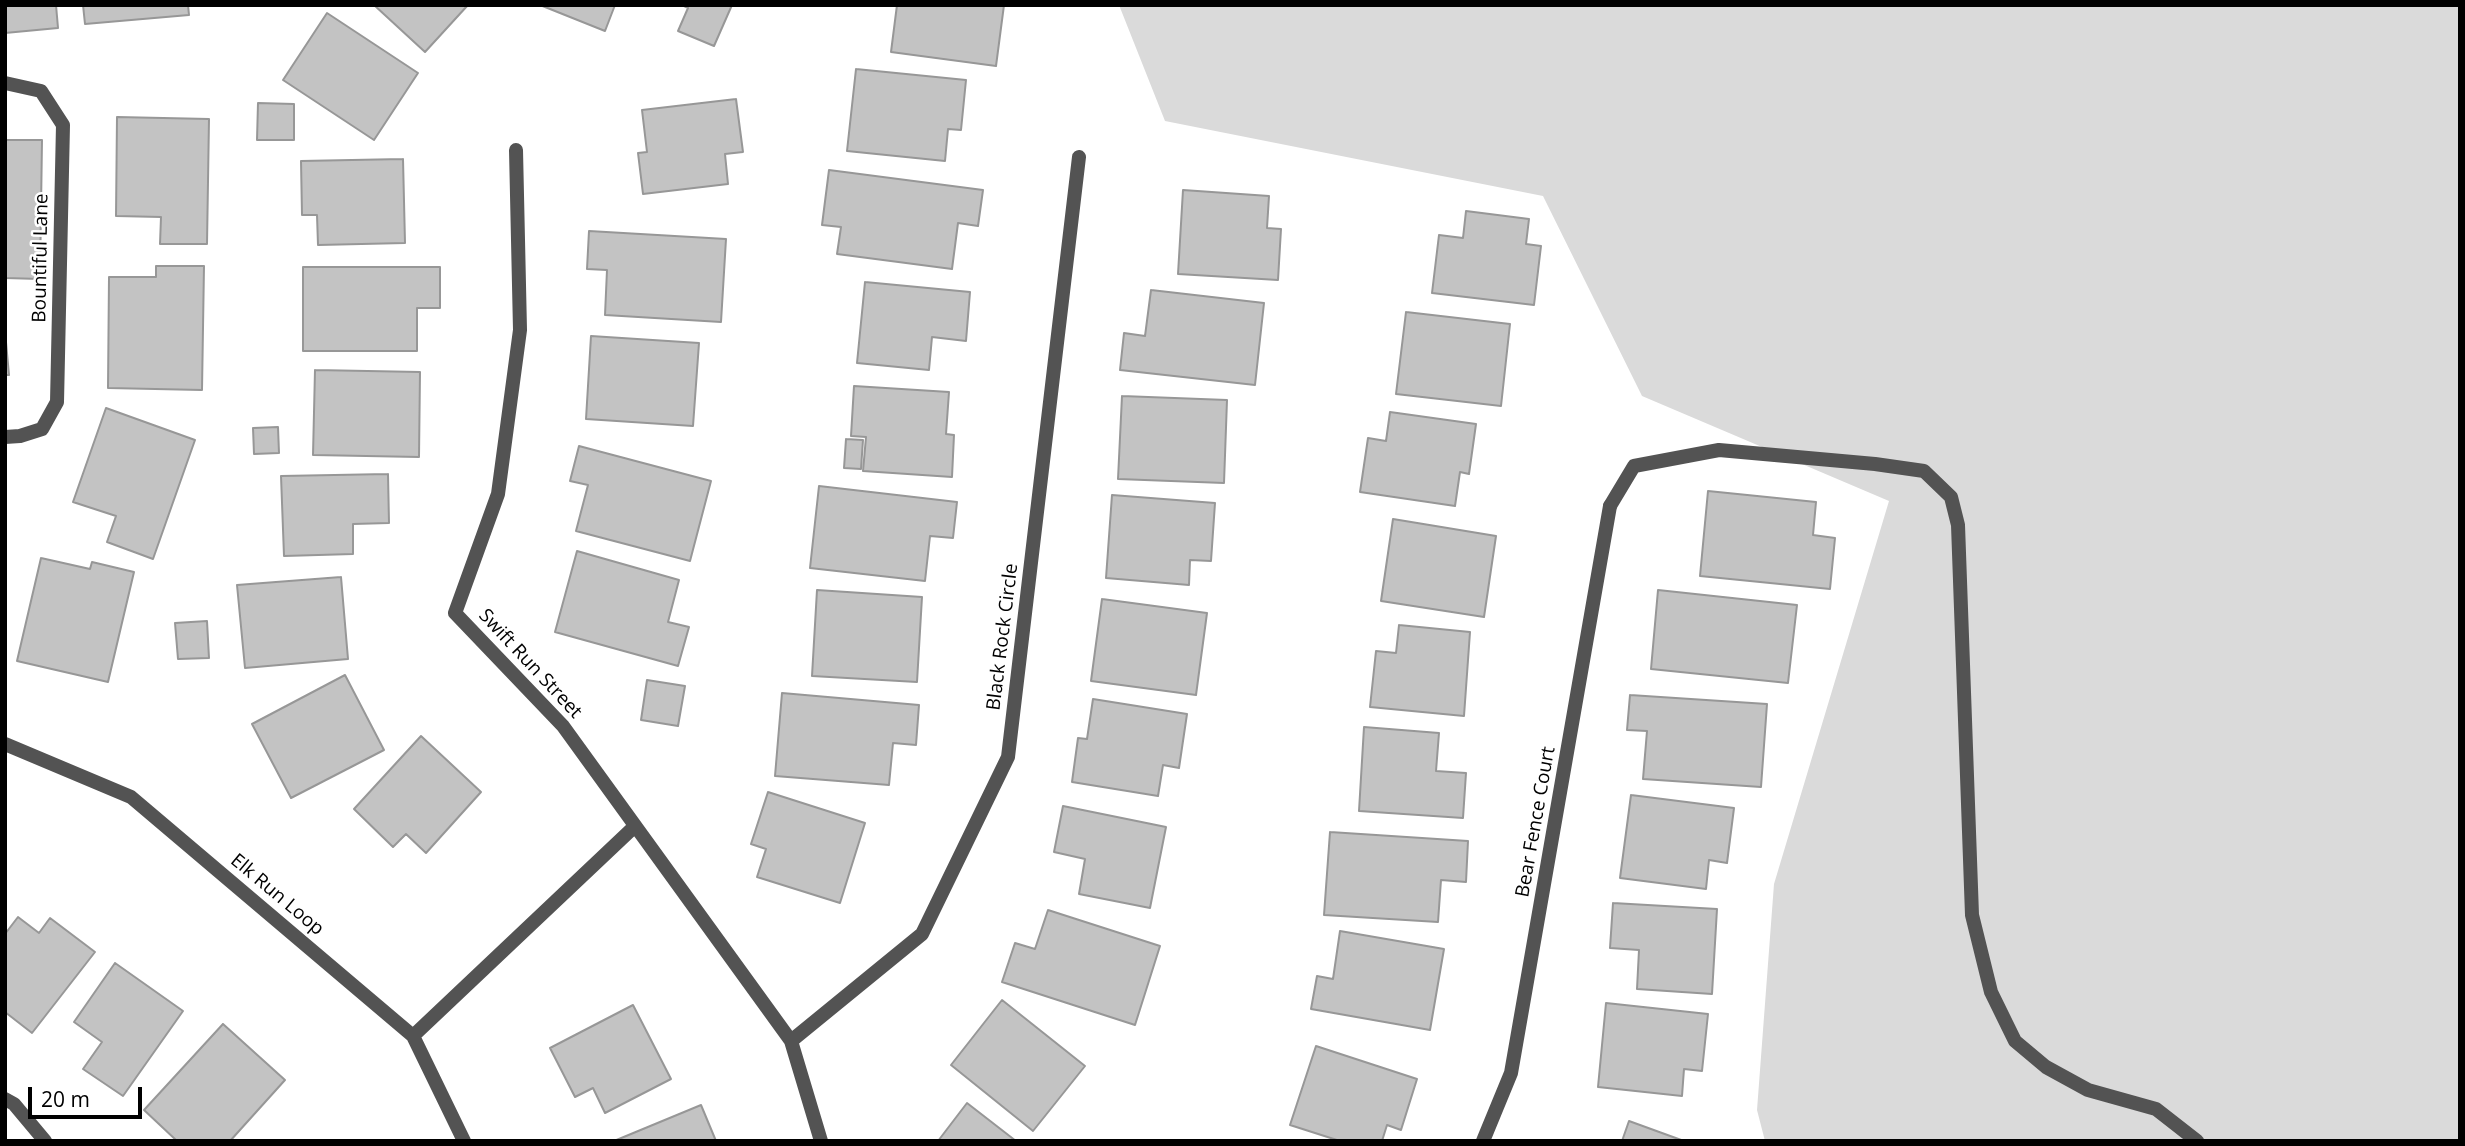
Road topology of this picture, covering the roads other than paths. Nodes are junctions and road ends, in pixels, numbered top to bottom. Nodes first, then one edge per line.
1 (5, 83) edge
2 (516, 150) dead end
3 (1079, 157) dead end
4 (5, 437) edge
5 (5, 744) edge
6 (634, 827) junction
7 (413, 1036) junction
8 (791, 1041) junction
9 (5, 1099) edge
10 (45, 1141) edge
11 (464, 1141) edge
12 (821, 1141) edge
13 (1483, 1141) edge
14 (2197, 1141) edge

1 - 4 street, Bountiful Lane
2 - 6 street, Swift Run Street
3 - 8 street, Black Rock Circle
5 - 7 street, Elk Run Loop
6 - 7 street
6 - 8 street, Swift Run Street
7 - 11 street, Elk Run Loop
8 - 12 street, Swift Run Street
9 - 10 street
13 - 14 street, Bear Fence Court

